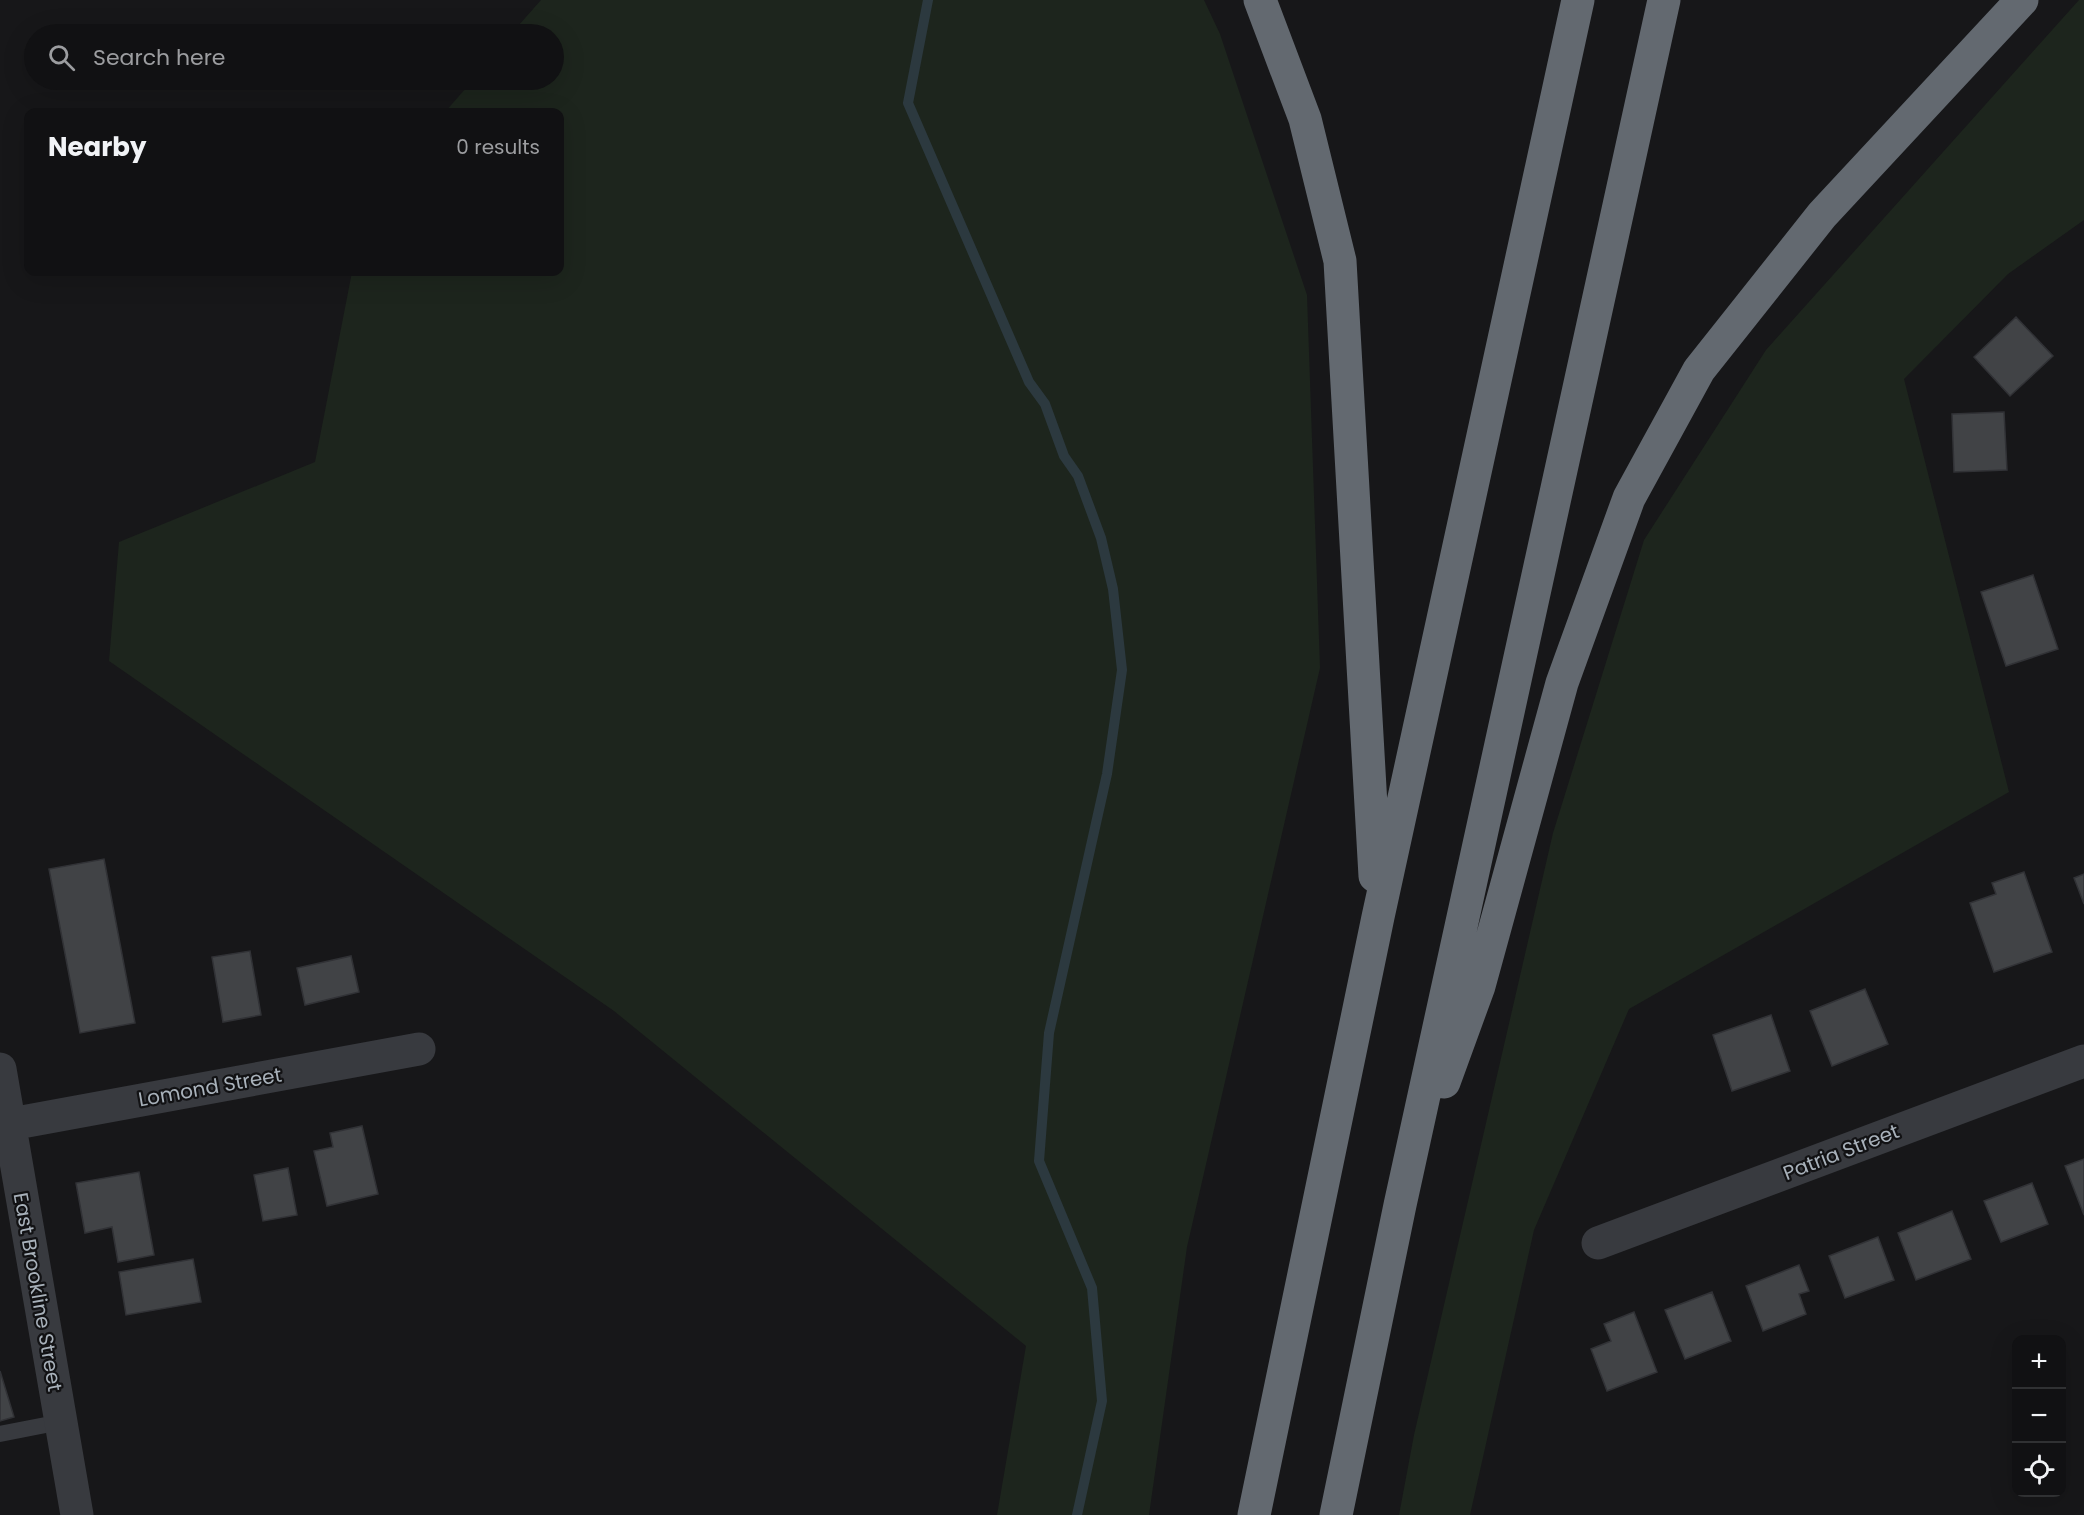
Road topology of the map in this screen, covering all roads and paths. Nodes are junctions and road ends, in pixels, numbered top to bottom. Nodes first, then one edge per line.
1 (1260, 0) edge
2 (1578, 0) edge
3 (1664, 0) edge
4 (2022, 0) edge
5 (1378, 917) junction
6 (419, 1049) dead end
7 (2084, 1060) edge
8 (0, 1069) edge
9 (5, 1125) edge
10 (1400, 1205) junction
11 (1598, 1243) dead end
12 (61, 1422) junction
13 (0, 1434) edge
14 (77, 1515) edge
15 (1254, 1515) edge
16 (1336, 1515) edge

1 - 5 highway
2 - 5 highway
3 - 10 highway
4 - 10 highway
5 - 15 highway
6 - 9 street, Lomond Street
7 - 11 street, Patria Street
8 - 9 street, East Brookline Street
9 - 12 street, East Brookline Street
10 - 16 highway
12 - 13 lane
12 - 14 street, East Brookline Street

